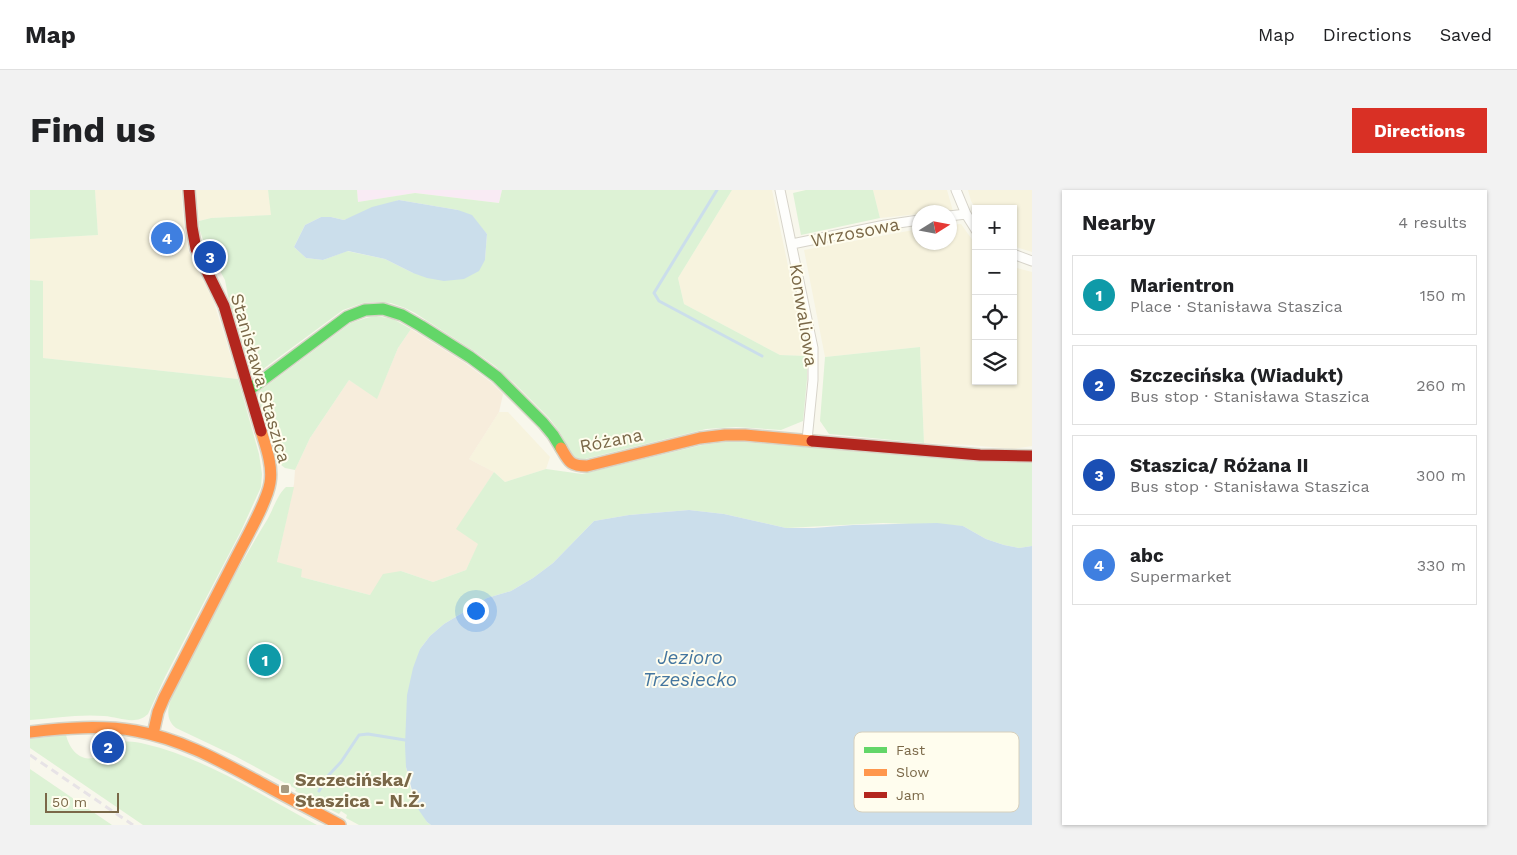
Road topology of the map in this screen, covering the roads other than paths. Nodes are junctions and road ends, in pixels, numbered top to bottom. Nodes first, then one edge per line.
1 (189, 190) edge
2 (780, 190) edge
3 (956, 190) edge
4 (966, 214) junction
5 (957, 215) edge
6 (912, 221) edge
7 (972, 224) edge
8 (792, 244) junction
9 (1017, 255) edge
10 (1032, 261) edge
11 (249, 390) junction
12 (807, 440) junction
13 (1032, 456) edge
14 (30, 732) edge
15 (153, 734) junction
16 (339, 825) edge

1 - 11 street, Stanisława Staszica
2 - 8 street, Konwaliowa
3 - 4 street
4 - 5 street
4 - 7 street
6 - 8 street, Wrzosowa
8 - 12 street, Konwaliowa
9 - 10 street
11 - 12 street, Różana
11 - 15 street, Stanisława Staszica
12 - 13 street, Różana
14 - 15 street
15 - 16 street

